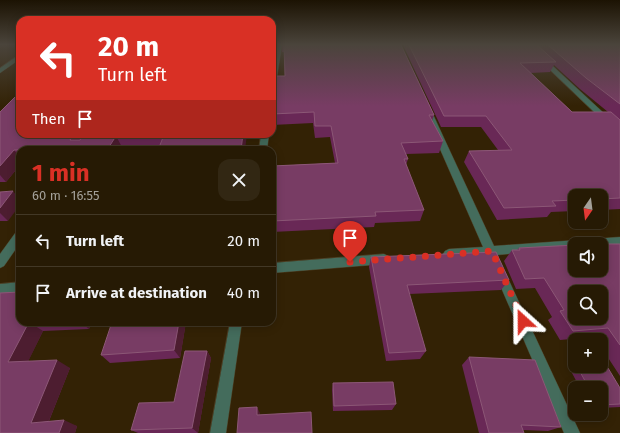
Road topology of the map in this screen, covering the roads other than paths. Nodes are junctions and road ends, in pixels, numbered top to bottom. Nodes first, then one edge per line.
1 (547, 65) edge
2 (420, 95) edge
3 (620, 132) edge
4 (16, 241) edge
5 (620, 241) edge
6 (608, 242) edge
7 (568, 245) edge
8 (492, 251) junction
9 (437, 255) edge
10 (398, 258) edge
11 (0, 263) edge
12 (276, 268) edge
13 (16, 287) edge
14 (0, 289) edge
15 (235, 326) edge
16 (218, 433) edge
17 (572, 433) edge

1 - 3 street
2 - 8 street
4 - 11 street
5 - 6 street
7 - 8 street
8 - 9 street
8 - 17 street
10 - 12 street
13 - 14 street
15 - 16 street

